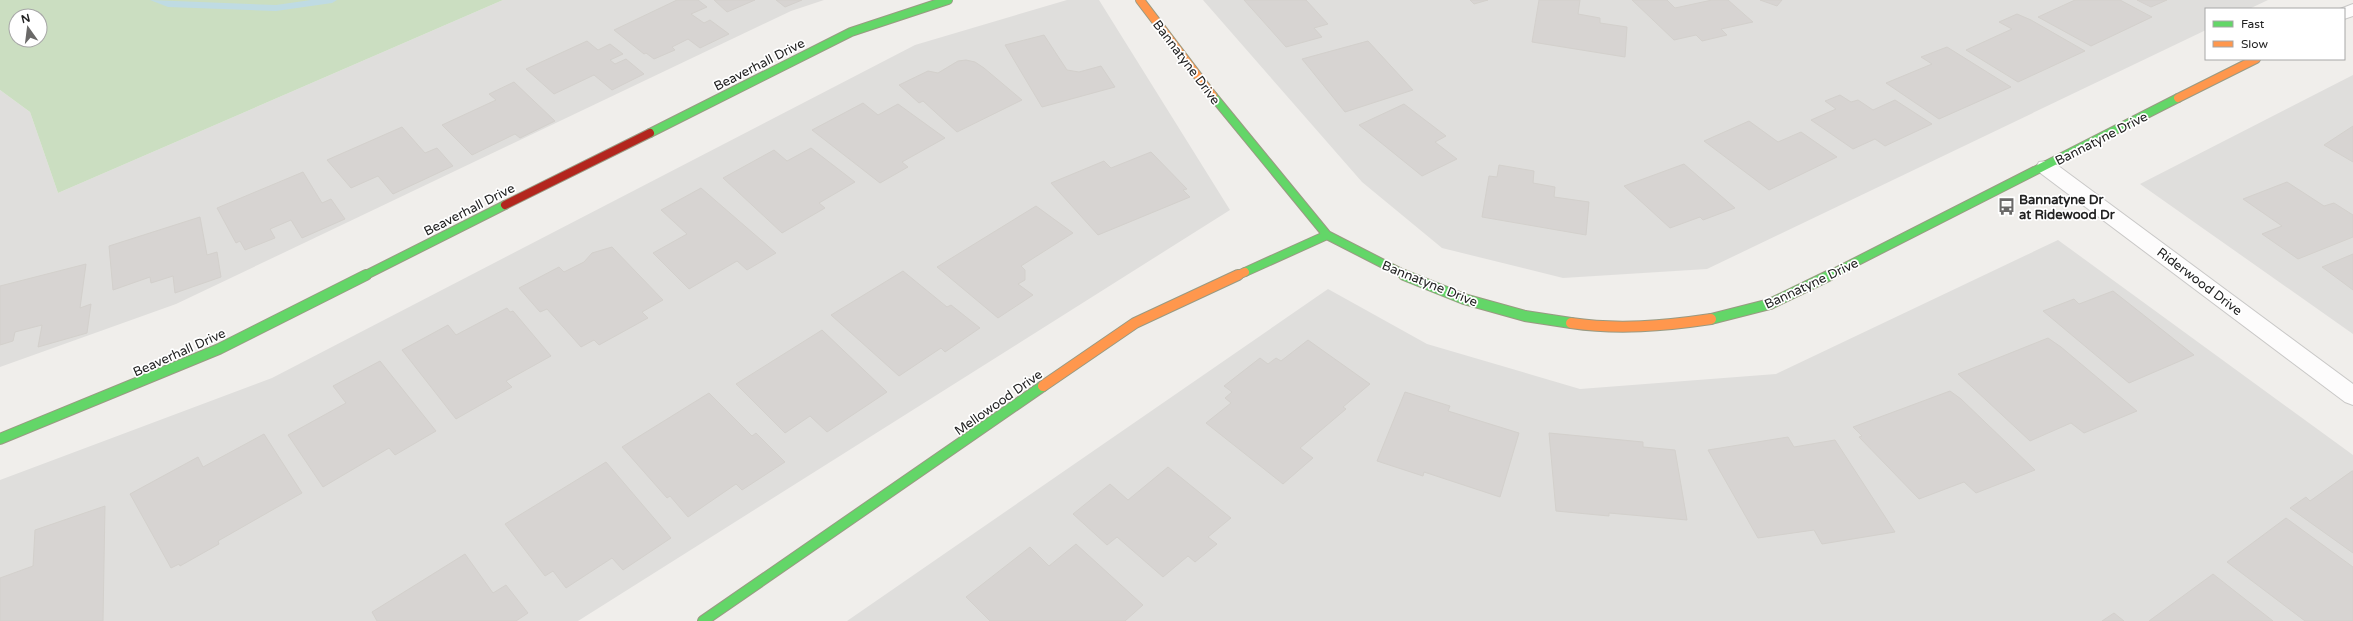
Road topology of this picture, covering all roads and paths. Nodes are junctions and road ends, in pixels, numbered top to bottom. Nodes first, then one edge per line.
1 (948, 0) edge
2 (1140, 0) edge
3 (2254, 60) edge
4 (2046, 167) junction
5 (1327, 235) junction
6 (2353, 396) edge
7 (0, 439) edge
8 (702, 621) edge

1 - 7 street, Beaverhall Drive
2 - 5 street, Bannatyne Drive
3 - 4 street, Bannatyne Drive
4 - 5 street, Bannatyne Drive
4 - 6 street, Riderwood Drive
5 - 8 street, Mellowood Drive

